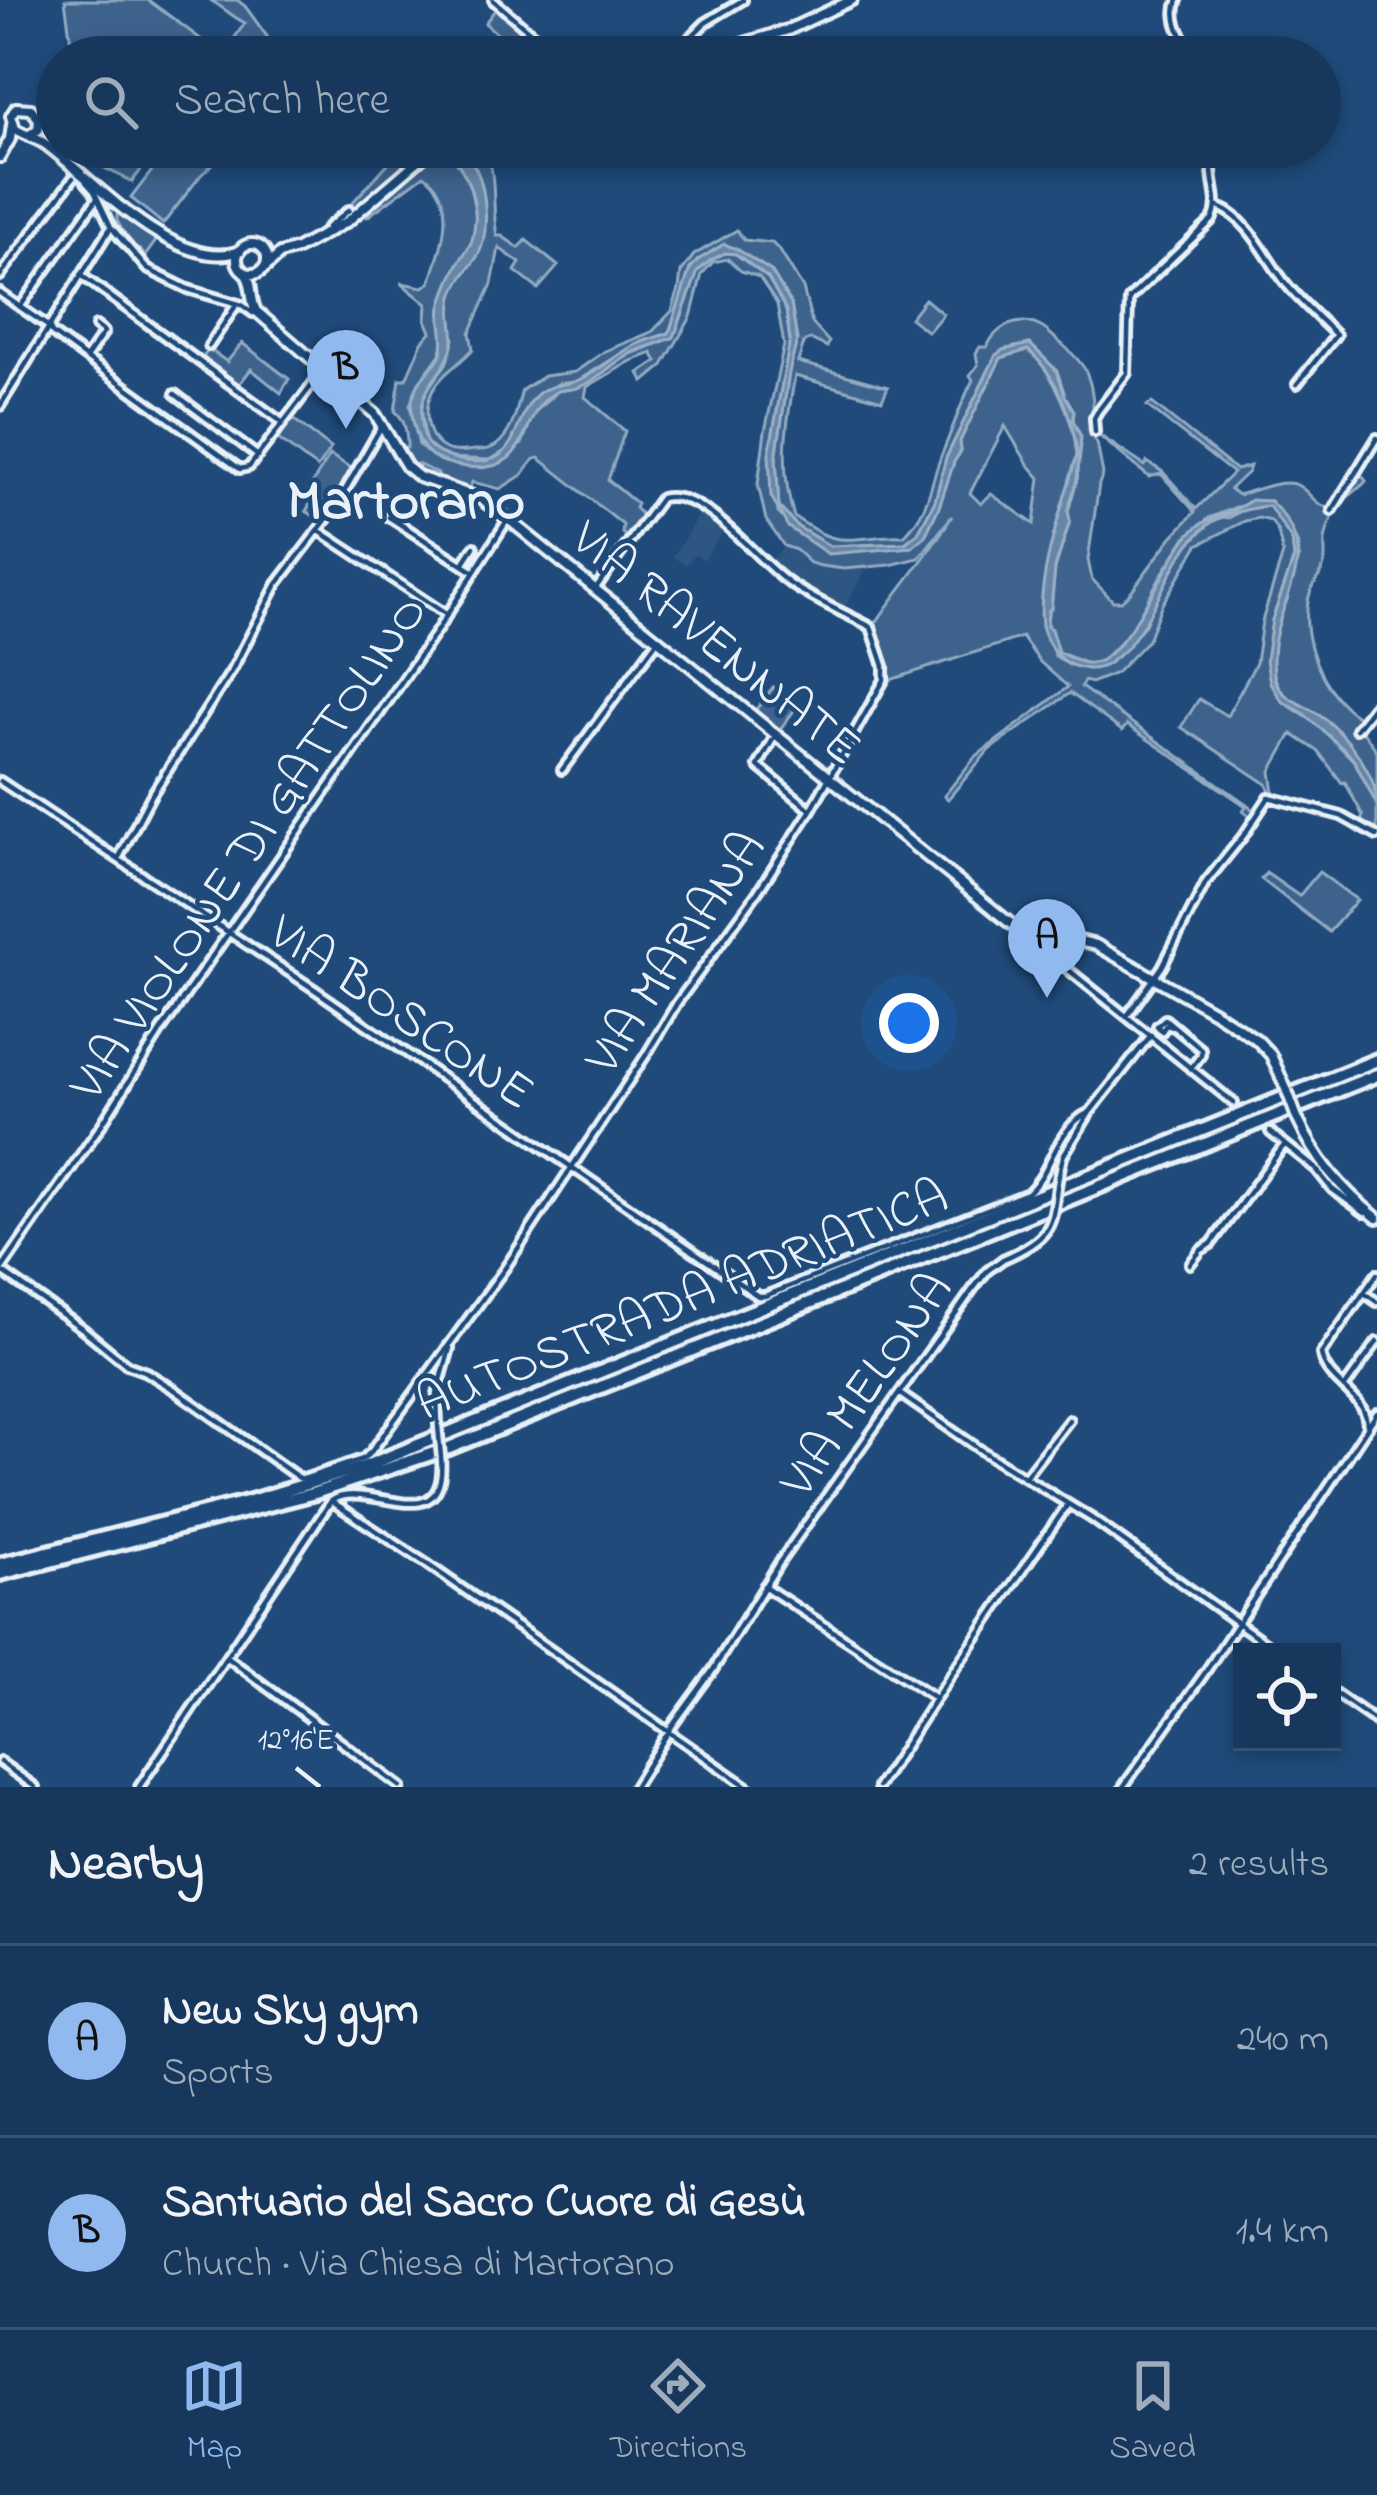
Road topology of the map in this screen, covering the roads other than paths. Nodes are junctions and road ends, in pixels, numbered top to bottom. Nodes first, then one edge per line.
1 (493, 0) edge
2 (743, 0) edge
3 (852, 0) edge
4 (1178, 0) edge
5 (535, 36) edge
6 (689, 36) edge
7 (768, 36) edge
8 (1184, 36) edge
9 (3, 108) edge
10 (16, 108) junction
11 (36, 115) edge
12 (11, 122) junction
13 (36, 129) edge
14 (27, 135) junction
15 (36, 139) edge
16 (1, 155) edge
17 (69, 168) edge
18 (411, 168) edge
19 (1211, 168) edge
20 (77, 176) junction
21 (96, 200) junction
22 (1219, 207) junction
23 (350, 210) dead end
24 (334, 225) junction
25 (111, 227) junction
26 (264, 249) junction
27 (240, 251) junction
28 (221, 254) junction
29 (280, 254) junction
30 (241, 269) junction
31 (263, 269) junction
32 (81, 275) junction
33 (0, 276) edge
34 (0, 293) edge
35 (248, 300) junction
36 (20, 307) junction
37 (97, 326) dead end
38 (49, 327) junction
39 (274, 328) junction
40 (209, 346) dead end
41 (86, 358) junction
42 (324, 370) junction
43 (1297, 384) dead end
44 (175, 394) dead end
45 (0, 406) edge
46 (283, 423) junction
47 (382, 424) junction
48 (1095, 432) dead end
49 (1377, 438) edge
50 (258, 456) junction
51 (1332, 511) dead end
52 (389, 517) dead end
53 (508, 519) junction
54 (318, 530) junction
55 (474, 547) dead end
56 (463, 564) junction
57 (474, 572) junction
58 (595, 589) junction
59 (447, 615) junction
60 (658, 640) junction
61 (1377, 702) edge
62 (1356, 728) dead end
63 (776, 734) junction
64 (562, 770) dead end
65 (830, 777) junction
66 (0, 781) edge
67 (811, 809) junction
68 (1377, 836) edge
69 (118, 859) junction
70 (1011, 924) junction
71 (1035, 931) junction
72 (228, 934) junction
73 (1037, 946) junction
74 (1155, 978) junction
75 (1127, 1016) junction
76 (1174, 1027) dead end
77 (1151, 1035) junction
78 (1377, 1060) edge
79 (1191, 1068) junction
80 (1377, 1076) edge
81 (1234, 1103) dead end
82 (1090, 1112) junction
83 (1270, 1132) dead end
84 (1286, 1144) junction
85 (570, 1168) junction
86 (1374, 1215) edge
87 (1190, 1264) dead end
88 (0, 1270) edge
89 (1377, 1274) edge
90 (1364, 1293) junction
91 (1377, 1302) edge
92 (451, 1342) junction
93 (1377, 1342) edge
94 (1344, 1388) junction
95 (899, 1394) junction
96 (1377, 1414) edge
97 (1069, 1420) dead end
98 (1366, 1429) junction
99 (1025, 1477) junction
100 (345, 1495) junction
101 (332, 1501) junction
102 (1068, 1504) junction
103 (344, 1510) junction
104 (0, 1564) edge
105 (0, 1574) edge
106 (764, 1586) junction
107 (1238, 1623) junction
108 (1266, 1643) edge
109 (226, 1657) junction
110 (1341, 1697) edge
111 (936, 1699) junction
112 (1377, 1722) edge
113 (669, 1733) junction
114 (0, 1762) edge
115 (35, 1787) edge
116 (139, 1787) edge
117 (401, 1787) edge
118 (634, 1787) edge
119 (748, 1787) edge
120 (878, 1787) edge
121 (1123, 1787) edge

1 - 5 street
2 - 6 street
3 - 7 main road
4 - 8 street
9 - 10 main road
9 - 12 main road
10 - 11 main road
10 - 12 main road
12 - 14 main road
12 - 16 main road
13 - 14 main road
14 - 15 main road
14 - 16 main road
17 - 20 main road
18 - 24 main road
19 - 22 street
20 - 21 street
20 - 28 main road
20 - 33 street
21 - 25 street
21 - 36 street
22 - 43 street
22 - 48 street
23 - 24 street
24 - 29 main road
25 - 32 street
25 - 35 street
26 - 27 main road
26 - 29 main road
26 - 31 main road
27 - 28 main road
27 - 30 main road
28 - 30 main road
29 - 31 main road
30 - 31 main road
30 - 35 main road, VIA RAVENNATE
31 - 35 main road
32 - 38 street
32 - 46 street
34 - 36 street
35 - 39 main road, VIA RAVENNATE
35 - 39 main road, VIA RAVENNATE
35 - 40 street
36 - 38 street
37 - 41 street
38 - 41 street
38 - 45 street
39 - 42 main road, VIA RAVENNATE
41 - 50 street
42 - 46 street
42 - 47 main road, VIA RAVENNATE
44 - 50 street
46 - 50 street
47 - 53 main road, VIA RAVENNATE
47 - 54 street
49 - 51 street
52 - 56 street
53 - 57 street, VIA VIOLONE DI GATTOLINO
53 - 58 main road, VIA RAVENNATE
54 - 59 street
54 - 69 street
55 - 56 street
56 - 57 street
57 - 59 street, VIA VIOLONE DI GATTOLINO
58 - 60 main road, VIA RAVENNATE
58 - 65 street, VIA MARIANA
59 - 72 street, VIA VIOLONE DI GATTOLINO
60 - 63 main road, VIA RAVENNATE
60 - 64 street
61 - 62 street
63 - 65 main road, VIA RAVENNATE
63 - 67 street
65 - 67 street, VIA MARIANA
65 - 70 main road, VIA RAVENNATE
66 - 69 street, VIA BOSCONE
67 - 85 street, VIA MARIANA
68 - 74 street
69 - 72 street, VIA BOSCONE
70 - 71 main road, VIA RAVENNATE
70 - 73 street, VIA RAVENNATE
71 - 73 street
71 - 74 main road, VIA RAVENNATE
72 - 85 street, VIA BOSCONE
72 - 88 street, VIA VIOLONE DI GATTOLINO
73 - 75 street, VIA RAVENNATE
74 - 75 street
74 - 86 main road, VIA RAVENNATE, bridge
75 - 77 street, VIA RAVENNATE
76 - 79 street
77 - 79 street, VIA RAVENNATE
77 - 82 street, VIA MELONA
78 - 104 highway, AUTOSTRADA ADRIATICA
79 - 81 street, VIA RAVENNATE
80 - 105 highway, AUTOSTRADA ADRIATICA
82 - 85 street, VIA BOSCONE
82 - 95 street, VIA MELONA, bridge
83 - 84 street
84 - 86 street
84 - 87 street
85 - 92 street, VIA MARIANA
88 - 92 street, VIA MARIANA
89 - 90 street
90 - 91 street
90 - 94 street
92 - 100 street, VIA MARIANA, bridge
93 - 94 street
94 - 98 street
95 - 99 street
95 - 106 street, VIA MELONA
96 - 98 street
97 - 99 street
98 - 107 street
99 - 102 street
100 - 101 street
100 - 103 street
101 - 103 street
101 - 109 street
102 - 107 street
102 - 111 street
103 - 113 street
106 - 111 street
106 - 113 street, VIA MELONA
107 - 108 street
107 - 121 street
109 - 116 street
109 - 117 street
110 - 112 street
111 - 120 street
113 - 118 street, VIA MELONA
113 - 119 street
114 - 115 street

